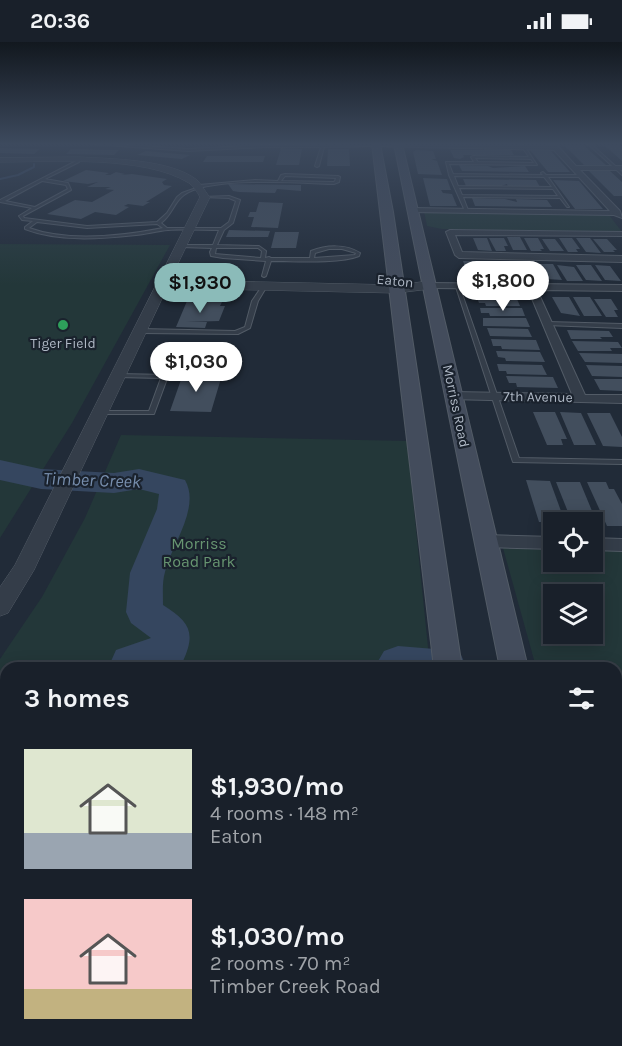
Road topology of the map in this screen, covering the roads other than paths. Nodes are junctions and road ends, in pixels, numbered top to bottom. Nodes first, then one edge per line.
1 (22, 191) edge
2 (67, 191) edge
3 (187, 191) edge
4 (202, 191) edge
5 (384, 191) edge
6 (408, 191) edge
7 (458, 191) edge
8 (557, 191) edge
9 (596, 191) edge
10 (460, 196) junction
11 (205, 197) junction
12 (561, 197) junction
13 (568, 206) dead end
14 (35, 208) junction
15 (412, 210) junction
16 (466, 210) junction
17 (619, 216) edge
18 (36, 220) junction
19 (158, 223) junction
20 (166, 229) junction
21 (189, 229) junction
22 (222, 229) junction
23 (622, 234) edge
24 (181, 246) junction
25 (214, 246) junction
26 (266, 258) junction
27 (312, 259) junction
28 (622, 259) edge
29 (166, 279) junction
30 (264, 281) junction
31 (396, 284) junction
32 (429, 285) junction
33 (457, 285) junction
34 (531, 286) junction
35 (622, 288) edge
36 (548, 324) junction
37 (621, 327) edge
38 (141, 331) junction
39 (119, 376) junction
40 (453, 396) junction
41 (494, 396) junction
42 (580, 398) junction
43 (622, 399) edge
44 (102, 413) junction
45 (622, 462) edge
46 (486, 541) junction
47 (543, 543) edge
48 (603, 544) edge
49 (622, 545) edge
50 (0, 606) edge
51 (447, 662) edge
52 (513, 662) edge

1 - 14 lane
2 - 14 lane
3 - 19 lane
4 - 11 street
5 - 31 main road
6 - 15 main road, Morriss Road
7 - 10 lane
8 - 12 lane
9 - 17 street
10 - 12 lane
10 - 16 lane
11 - 21 street
11 - 22 lane
12 - 13 lane
14 - 18 lane
15 - 16 street
15 - 32 main road, Morriss Road
16 - 17 street
18 - 19 lane
18 - 20 lane
19 - 20 lane
20 - 21 lane
21 - 22 lane
21 - 24 street
22 - 25 lane
23 - 28 street
24 - 25 lane
24 - 29 street
25 - 26 lane
25 - 26 lane
26 - 27 lane
26 - 30 lane
27 - 27 lane
29 - 30 street, Eaton
29 - 38 street
30 - 31 street, Eaton
30 - 38 lane
31 - 32 street, Eaton
31 - 51 main road
32 - 33 street
32 - 40 main road, Morriss Road
33 - 34 street
33 - 41 lane
34 - 35 street
34 - 36 street
36 - 37 lane
36 - 42 street
38 - 39 street
39 - 44 street
39 - 44 lane
40 - 41 street, 7th Avenue
40 - 46 main road, Morriss Road
41 - 42 street, 7th Avenue
41 - 45 lane
42 - 43 street, 7th Avenue
44 - 50 street
46 - 47 street
46 - 52 main road, Morriss Road
48 - 49 street

